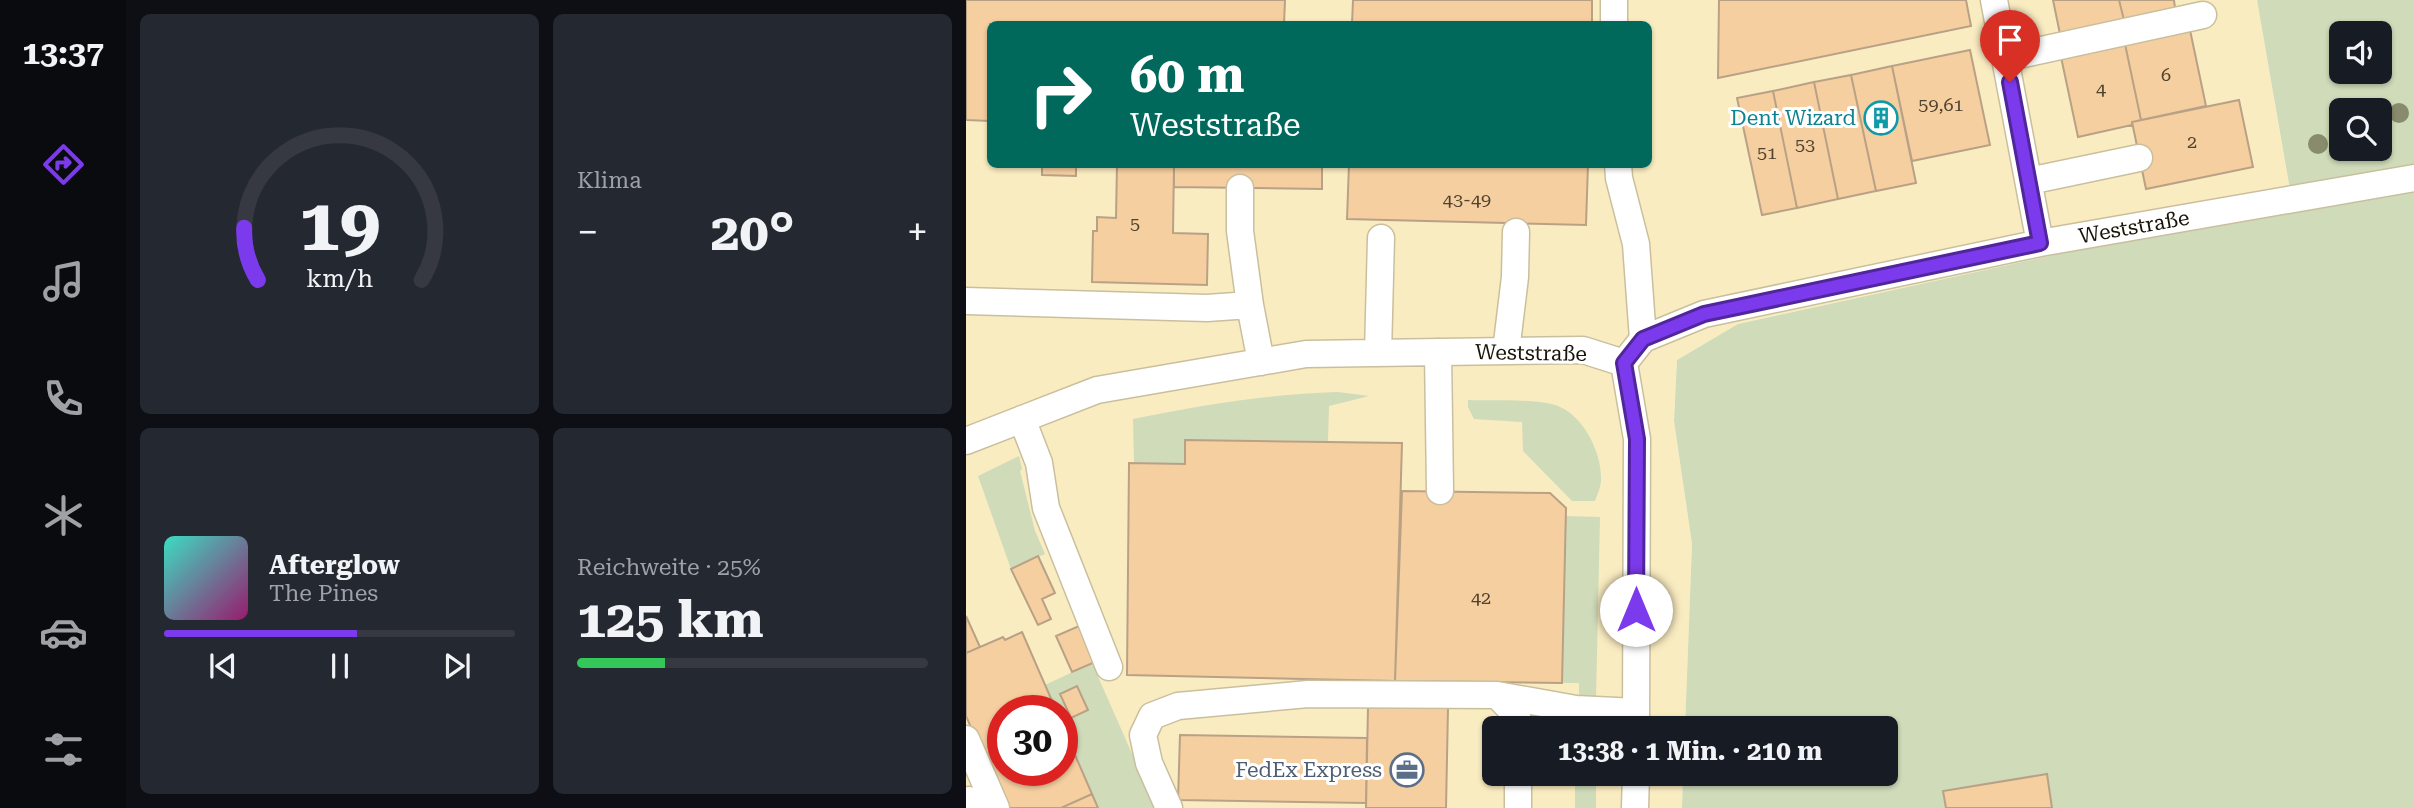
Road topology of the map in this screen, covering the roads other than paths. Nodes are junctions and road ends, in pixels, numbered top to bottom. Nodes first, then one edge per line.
1 (1614, 0) edge
2 (1994, 0) edge
3 (2203, 15) dead end
4 (1614, 21) edge
5 (2005, 58) junction
6 (2139, 158) dead end
7 (1618, 168) edge
8 (2414, 178) edge
9 (2028, 181) junction
10 (1240, 188) dead end
11 (1516, 232) dead end
12 (1381, 238) dead end
13 (2040, 243) junction
14 (966, 301) edge
15 (1250, 305) junction
16 (1643, 339) junction
17 (1506, 351) junction
18 (1438, 352) junction
19 (1378, 353) junction
20 (1261, 362) junction
21 (1624, 363) junction
22 (1021, 419) junction
23 (966, 441) edge
24 (1440, 491) dead end
25 (1110, 667) dead end
26 (1497, 695) junction
27 (1517, 716) edge
28 (1614, 716) edge
29 (1636, 716) edge
30 (966, 739) edge
31 (1518, 786) edge
32 (1636, 786) edge
33 (996, 808) edge
34 (1169, 808) edge
35 (1518, 808) edge
36 (1635, 808) edge

1 - 4 street
2 - 5 street
3 - 5 street
5 - 9 street
6 - 9 street
7 - 16 street
8 - 13 street, Weststraße
9 - 13 street
10 - 15 street
11 - 17 street
12 - 19 street
13 - 16 street, Weststraße
14 - 15 street
15 - 20 street
16 - 21 street, Weststraße
17 - 18 street, Weststraße
17 - 21 street, Weststraße
18 - 19 street, Weststraße
18 - 24 street
19 - 20 street, Weststraße
20 - 22 street, Weststraße
21 - 29 street
22 - 23 street, Weststraße
22 - 25 street
26 - 27 street
26 - 28 street
26 - 34 street
30 - 33 street
31 - 35 street
32 - 36 street

